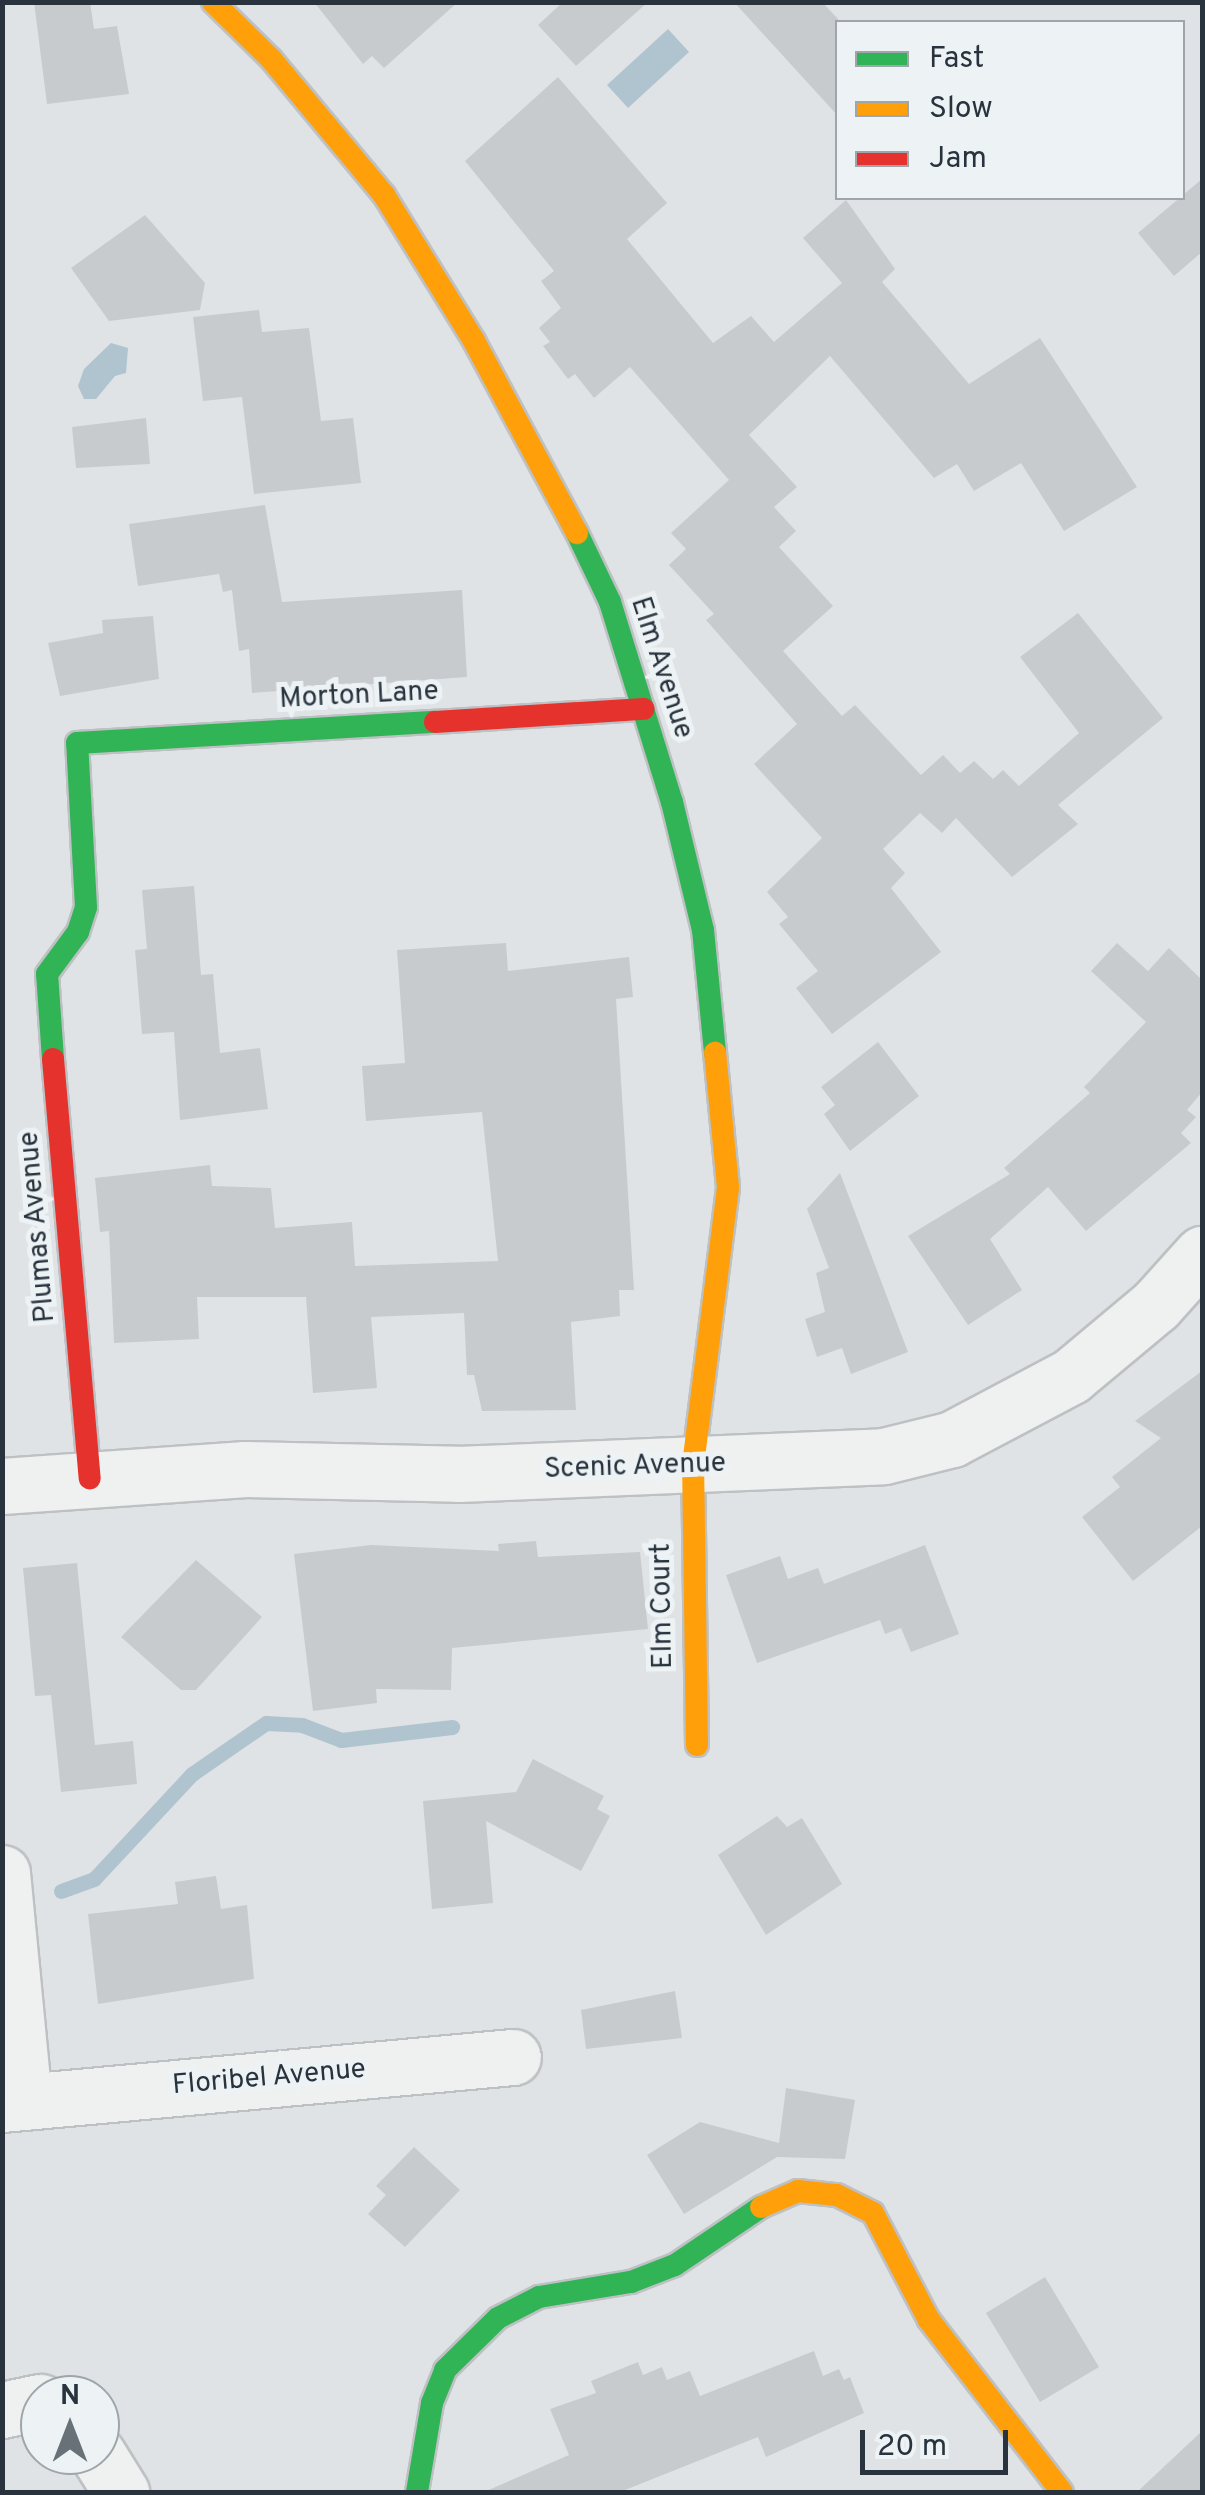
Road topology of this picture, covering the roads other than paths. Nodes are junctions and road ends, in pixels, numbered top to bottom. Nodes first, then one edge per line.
1 (213, 2) edge
2 (644, 709) junction
3 (77, 743) joint
4 (1202, 1254) edge
5 (693, 1465) junction
6 (90, 1478) junction
7 (2, 1486) edge
8 (697, 1745) dead end
9 (2, 1873) edge
10 (513, 2057) dead end
11 (13, 2102) edge
12 (417, 2492) edge
13 (1062, 2492) edge

1 - 2 street, Elm Avenue
2 - 3 street, Morton Lane
2 - 5 street, Elm Avenue
3 - 6 street, Plumas Avenue
4 - 5 street, Scenic Avenue
5 - 6 street, Scenic Avenue
5 - 8 street, Elm Court
6 - 7 street, Scenic Avenue
9 - 11 street, Floribel Avenue
10 - 11 street, Floribel Avenue
12 - 13 street

